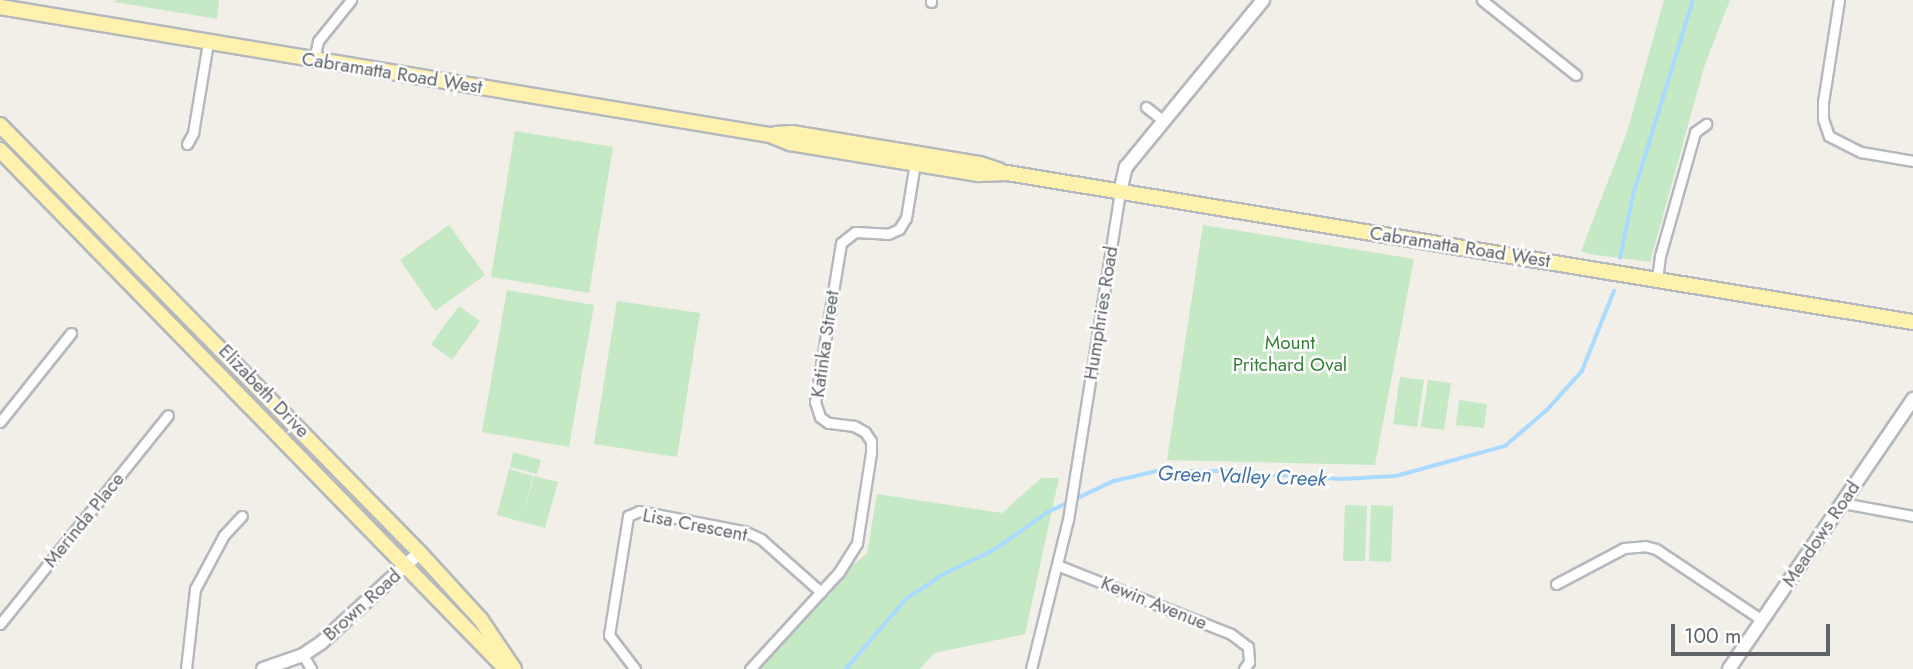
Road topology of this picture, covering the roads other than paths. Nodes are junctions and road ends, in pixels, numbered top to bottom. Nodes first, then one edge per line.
1 (351, 0) edge
2 (1263, 0) edge
3 (1482, 0) edge
4 (1839, 0) edge
5 (3, 9) edge
6 (208, 42) junction
7 (314, 60) junction
8 (1576, 75) dead end
9 (1146, 107) dead end
10 (1164, 121) junction
11 (1706, 124) dead end
12 (0, 125) edge
13 (770, 135) junction
14 (187, 144) dead end
15 (0, 150) edge
16 (1913, 161) edge
17 (915, 163) junction
18 (1007, 173) junction
19 (1120, 192) junction
20 (1657, 280) junction
21 (1913, 322) edge
22 (71, 333) dead end
23 (1913, 399) edge
24 (168, 415) dead end
25 (0, 422) edge
26 (1842, 503) junction
27 (242, 516) dead end
28 (1913, 516) edge
29 (420, 552) junction
30 (1057, 565) junction
31 (406, 566) junction
32 (1556, 584) dead end
33 (821, 592) junction
34 (1762, 620) junction
35 (0, 624) edge
36 (303, 655) junction
37 (186, 669) edge
38 (263, 669) edge
39 (311, 669) edge
40 (506, 669) edge
41 (514, 669) edge
42 (635, 669) edge
43 (750, 669) edge
44 (1031, 669) edge
45 (1244, 669) edge
46 (1729, 669) edge

1 - 7 street
2 - 10 street, Humphries Road
3 - 8 street
4 - 16 street
5 - 6 main road, Cabramatta Road West
6 - 7 main road, Cabramatta Road West
6 - 14 street
7 - 13 main road, Cabramatta Road West
9 - 10 street
10 - 19 street, Humphries Road
11 - 20 street
12 - 29 main road, Elizabeth Drive
13 - 17 main road, Cabramatta Road West
13 - 18 main road, Cabramatta Road West
15 - 31 main road, Elizabeth Drive
17 - 18 main road, Cabramatta Road West
17 - 33 street, Katinka Street
18 - 19 main road, Cabramatta Road West
19 - 20 main road, Cabramatta Road West
19 - 30 street, Humphries Road
20 - 21 main road, Cabramatta Road West
22 - 25 street
23 - 26 street, Meadows Road
24 - 35 street, Merinda Place
26 - 28 street
26 - 34 street, Meadows Road
27 - 37 street
29 - 31 street, Brown Road
29 - 41 main road, Elizabeth Drive
30 - 44 street, Humphries Road
30 - 45 street, Kewin Avenue
31 - 36 street, Brown Road
31 - 40 main road, Elizabeth Drive
32 - 34 street
33 - 42 street, Lisa Crescent
33 - 43 street, Katinka Street
34 - 46 street, Meadows Road
36 - 38 street, Brown Road
36 - 39 street

